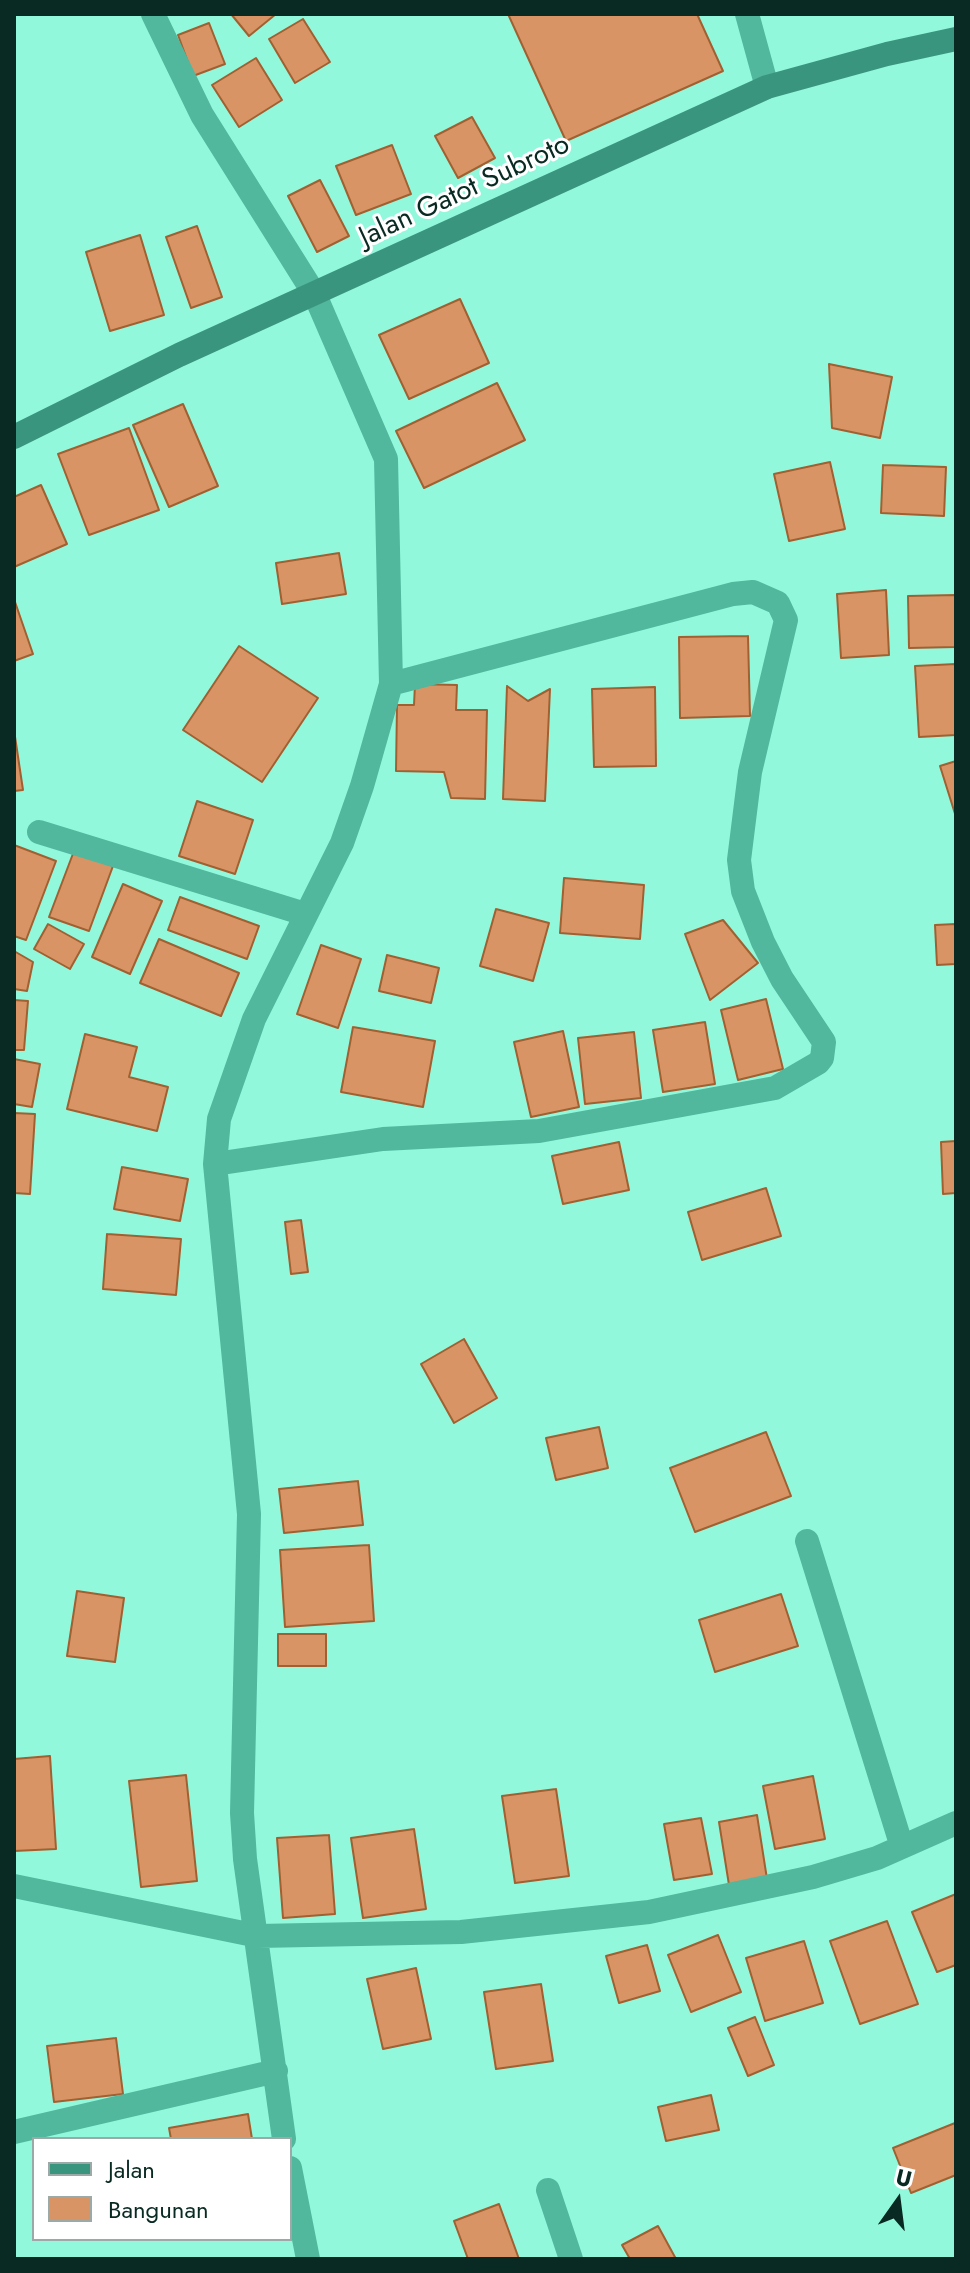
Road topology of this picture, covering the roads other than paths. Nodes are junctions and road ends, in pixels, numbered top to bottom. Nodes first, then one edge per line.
1 (153, 14) edge
2 (747, 14) edge
3 (956, 39) edge
4 (767, 87) junction
5 (315, 295) junction
6 (14, 437) edge
7 (391, 684) junction
8 (39, 832) dead end
9 (305, 914) junction
10 (215, 1164) junction
11 (807, 1541) dead end
12 (956, 1823) edge
13 (902, 1847) junction
14 (14, 1886) edge
15 (258, 1936) junction
16 (276, 2071) junction
17 (14, 2132) edge
18 (284, 2137) edge
19 (292, 2178) edge
20 (548, 2190) dead end
21 (308, 2259) edge
22 (571, 2259) edge

1 - 5 street
2 - 4 street
3 - 4 main road, Jalan Gatot Subroto
4 - 5 main road, Jalan Gatot Subroto
5 - 6 main road, Jalan Gatot Subroto
5 - 7 street
7 - 9 street
7 - 10 street
8 - 9 street
9 - 10 street
10 - 15 street
11 - 13 street
12 - 13 street
13 - 15 street
14 - 15 street
15 - 16 street
16 - 17 street
16 - 18 street
19 - 21 street
20 - 22 street

